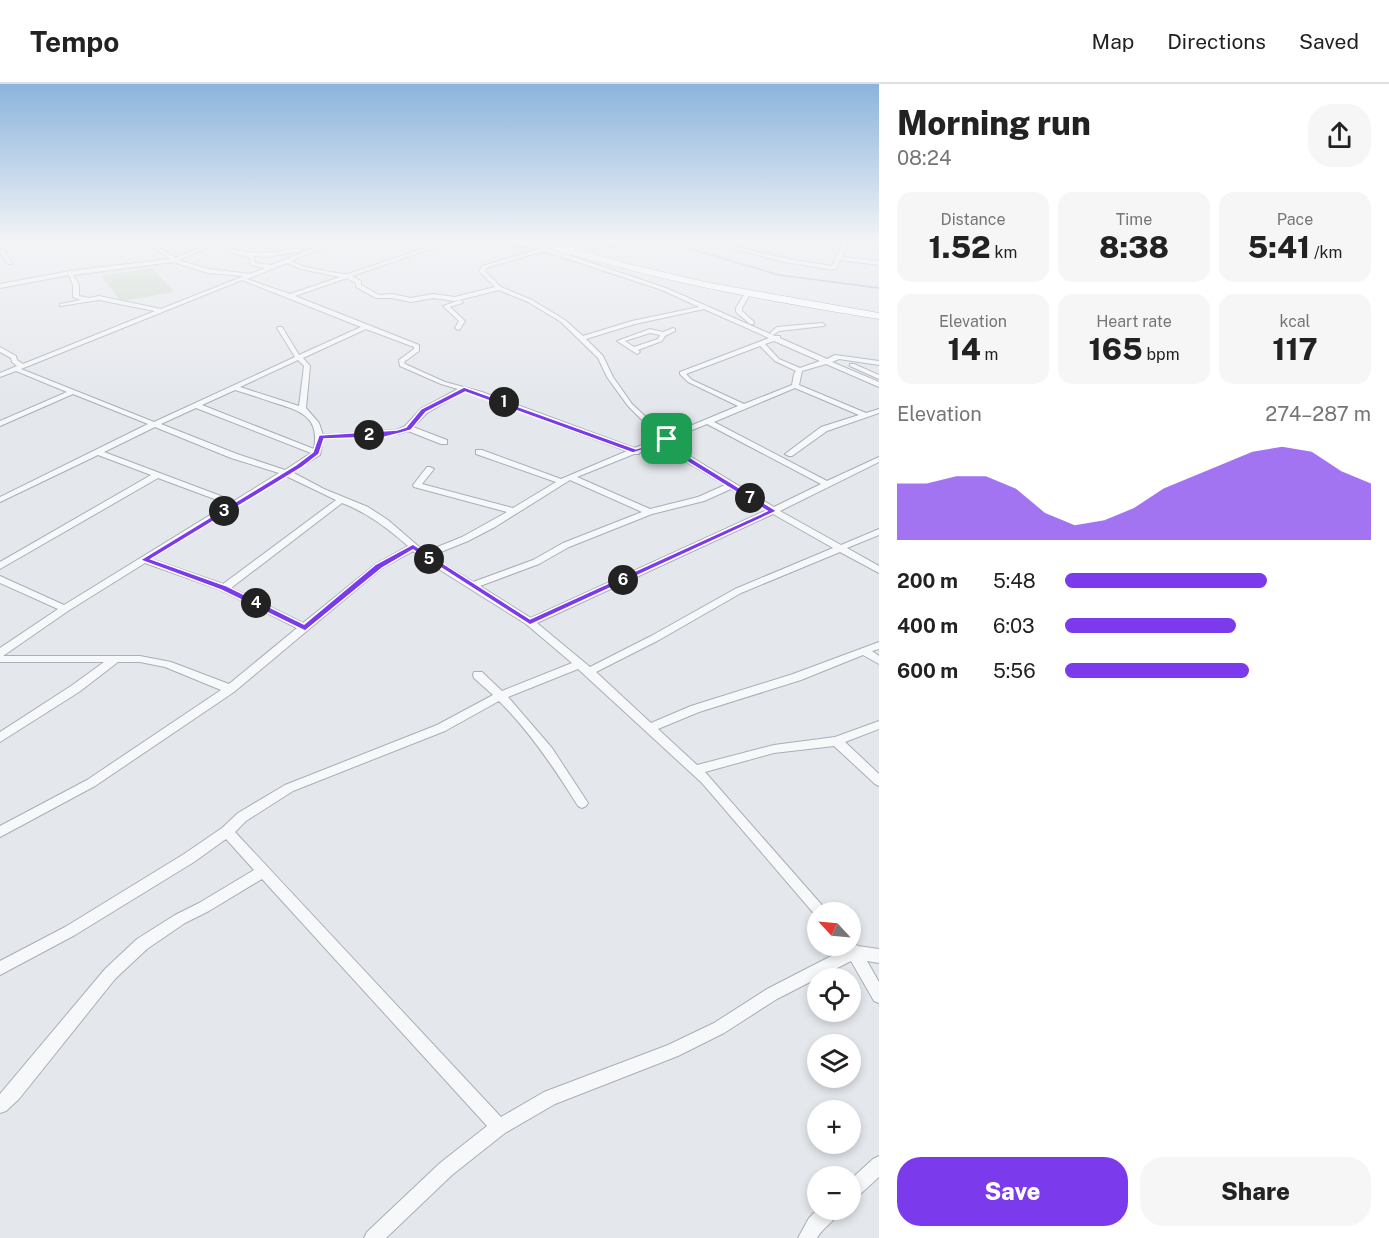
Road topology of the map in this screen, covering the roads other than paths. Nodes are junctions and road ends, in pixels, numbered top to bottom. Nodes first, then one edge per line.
1 (76, 296) edge
2 (200, 296) edge
3 (294, 296) edge
4 (377, 296) edge
5 (468, 296) edge
6 (518, 296) edge
7 (676, 296) edge
8 (746, 296) edge
9 (758, 296) edge
10 (464, 297) junction
11 (87, 299) junction
12 (62, 304) dead end
13 (705, 307) junction
14 (162, 311) junction
15 (879, 316) edge
16 (624, 325) junction
17 (822, 325) dead end
18 (366, 327) junction
19 (280, 328) dead end
20 (458, 328) dead end
21 (673, 330) dead end
22 (644, 332) junction
23 (664, 334) junction
24 (777, 336) junction
25 (582, 338) junction
26 (761, 343) junction
27 (0, 349) edge
28 (302, 358) junction
29 (833, 359) junction
30 (879, 363) edge
31 (19, 367) junction
32 (800, 370) junction
33 (0, 375) edge
34 (879, 377) edge
35 (879, 385) edge
36 (795, 386) junction
37 (236, 388) junction
38 (464, 389) junction
39 (73, 392) junction
40 (198, 406) junction
41 (745, 407) junction
42 (302, 410) junction
43 (879, 411) edge
44 (865, 415) junction
45 (709, 422) junction
46 (0, 424) edge
47 (157, 425) junction
48 (408, 429) junction
49 (321, 437) junction
50 (667, 439) junction
51 (444, 442) dead end
52 (98, 452) junction
53 (480, 452) dead end
54 (636, 452) junction
55 (317, 453) junction
56 (789, 454) dead end
57 (878, 460) edge
58 (430, 469) dead end
59 (286, 473) junction
60 (157, 475) junction
61 (566, 480) junction
62 (828, 485) junction
63 (731, 486) junction
64 (342, 499) junction
65 (0, 500) edge
66 (235, 504) junction
67 (514, 511) junction
68 (773, 511) junction
69 (649, 512) junction
70 (879, 532) edge
71 (413, 547) junction
72 (840, 549) junction
73 (424, 556) junction
74 (144, 560) junction
75 (0, 566) edge
76 (879, 570) edge
77 (0, 579) edge
78 (472, 585) junction
79 (224, 588) junction
80 (65, 609) junction
81 (530, 622) junction
82 (305, 628) junction
83 (879, 645) edge
84 (866, 652) junction
85 (0, 653) edge
86 (0, 659) edge
87 (114, 660) junction
88 (879, 661) edge
89 (584, 668) junction
90 (478, 675) dead end
91 (230, 689) junction
92 (501, 695) junction
93 (879, 725) edge
94 (650, 728) junction
95 (0, 738) edge
96 (836, 741) junction
97 (696, 770) junction
98 (879, 781) edge
99 (582, 803) dead end
100 (0, 832) edge
101 (227, 832) junction
102 (263, 871) junction
103 (811, 902) edge
104 (861, 951) edge
105 (837, 956) edge
106 (856, 956) edge
107 (879, 956) edge
108 (0, 968) edge
109 (879, 996) edge
110 (0, 1105) edge
111 (499, 1127) junction
112 (879, 1165) edge
113 (861, 1182) edge
114 (820, 1220) edge
115 (373, 1238) edge
116 (807, 1238) edge

1 - 11 street
2 - 14 street
3 - 18 street
4 - 10 street
5 - 10 street
6 - 25 street
7 - 13 street
8 - 24 street
9 - 15 highway
10 - 20 street
11 - 12 street
11 - 14 street
13 - 16 street
13 - 24 street
14 - 31 street
16 - 22 street
16 - 25 street
17 - 24 street
18 - 28 street
18 - 38 street
19 - 28 street
21 - 23 street
22 - 23 street
22 - 23 street
24 - 26 street
24 - 29 street
25 - 50 street
26 - 32 street
26 - 41 street
27 - 31 street
28 - 37 street
28 - 42 street
29 - 30 street
29 - 32 street
29 - 34 street
29 - 35 street
31 - 33 street
31 - 39 street
32 - 36 street
36 - 41 street
36 - 44 street
37 - 40 street
37 - 42 street
38 - 48 street
38 - 54 street
39 - 46 street
39 - 47 street
40 - 47 street
40 - 55 street
41 - 45 street
42 - 49 street
43 - 44 street
44 - 56 street
45 - 50 street
45 - 62 street
47 - 52 street
47 - 59 street
48 - 49 street
48 - 51 street
49 - 55 street
50 - 54 street
50 - 63 street
52 - 60 street
52 - 65 street
53 - 61 street
54 - 61 street
55 - 59 street
57 - 62 street
58 - 67 street
59 - 64 street
59 - 66 street
60 - 66 street
60 - 75 street
61 - 67 street
61 - 69 street
62 - 68 street
63 - 68 street
63 - 69 street
64 - 71 street
64 - 79 street
66 - 74 street
67 - 73 street
68 - 72 street
68 - 81 street
69 - 78 street
70 - 72 street
71 - 73 street
71 - 82 street
72 - 76 street
72 - 89 street
73 - 78 street
74 - 79 street
74 - 80 street
77 - 80 street
78 - 81 street
79 - 82 street
80 - 85 street
81 - 89 street
82 - 91 street
83 - 84 street
84 - 88 street
84 - 94 street
86 - 87 street
87 - 91 street
87 - 95 street
89 - 92 street
89 - 94 street
90 - 92 street
91 - 100 street
92 - 99 street
92 - 101 street
93 - 96 street
94 - 97 street
96 - 97 street
96 - 98 street
97 - 103 street
101 - 102 street
101 - 108 street
102 - 110 street
102 - 111 street
104 - 107 street
105 - 111 street
106 - 109 street
111 - 115 street
112 - 113 street
114 - 116 street

